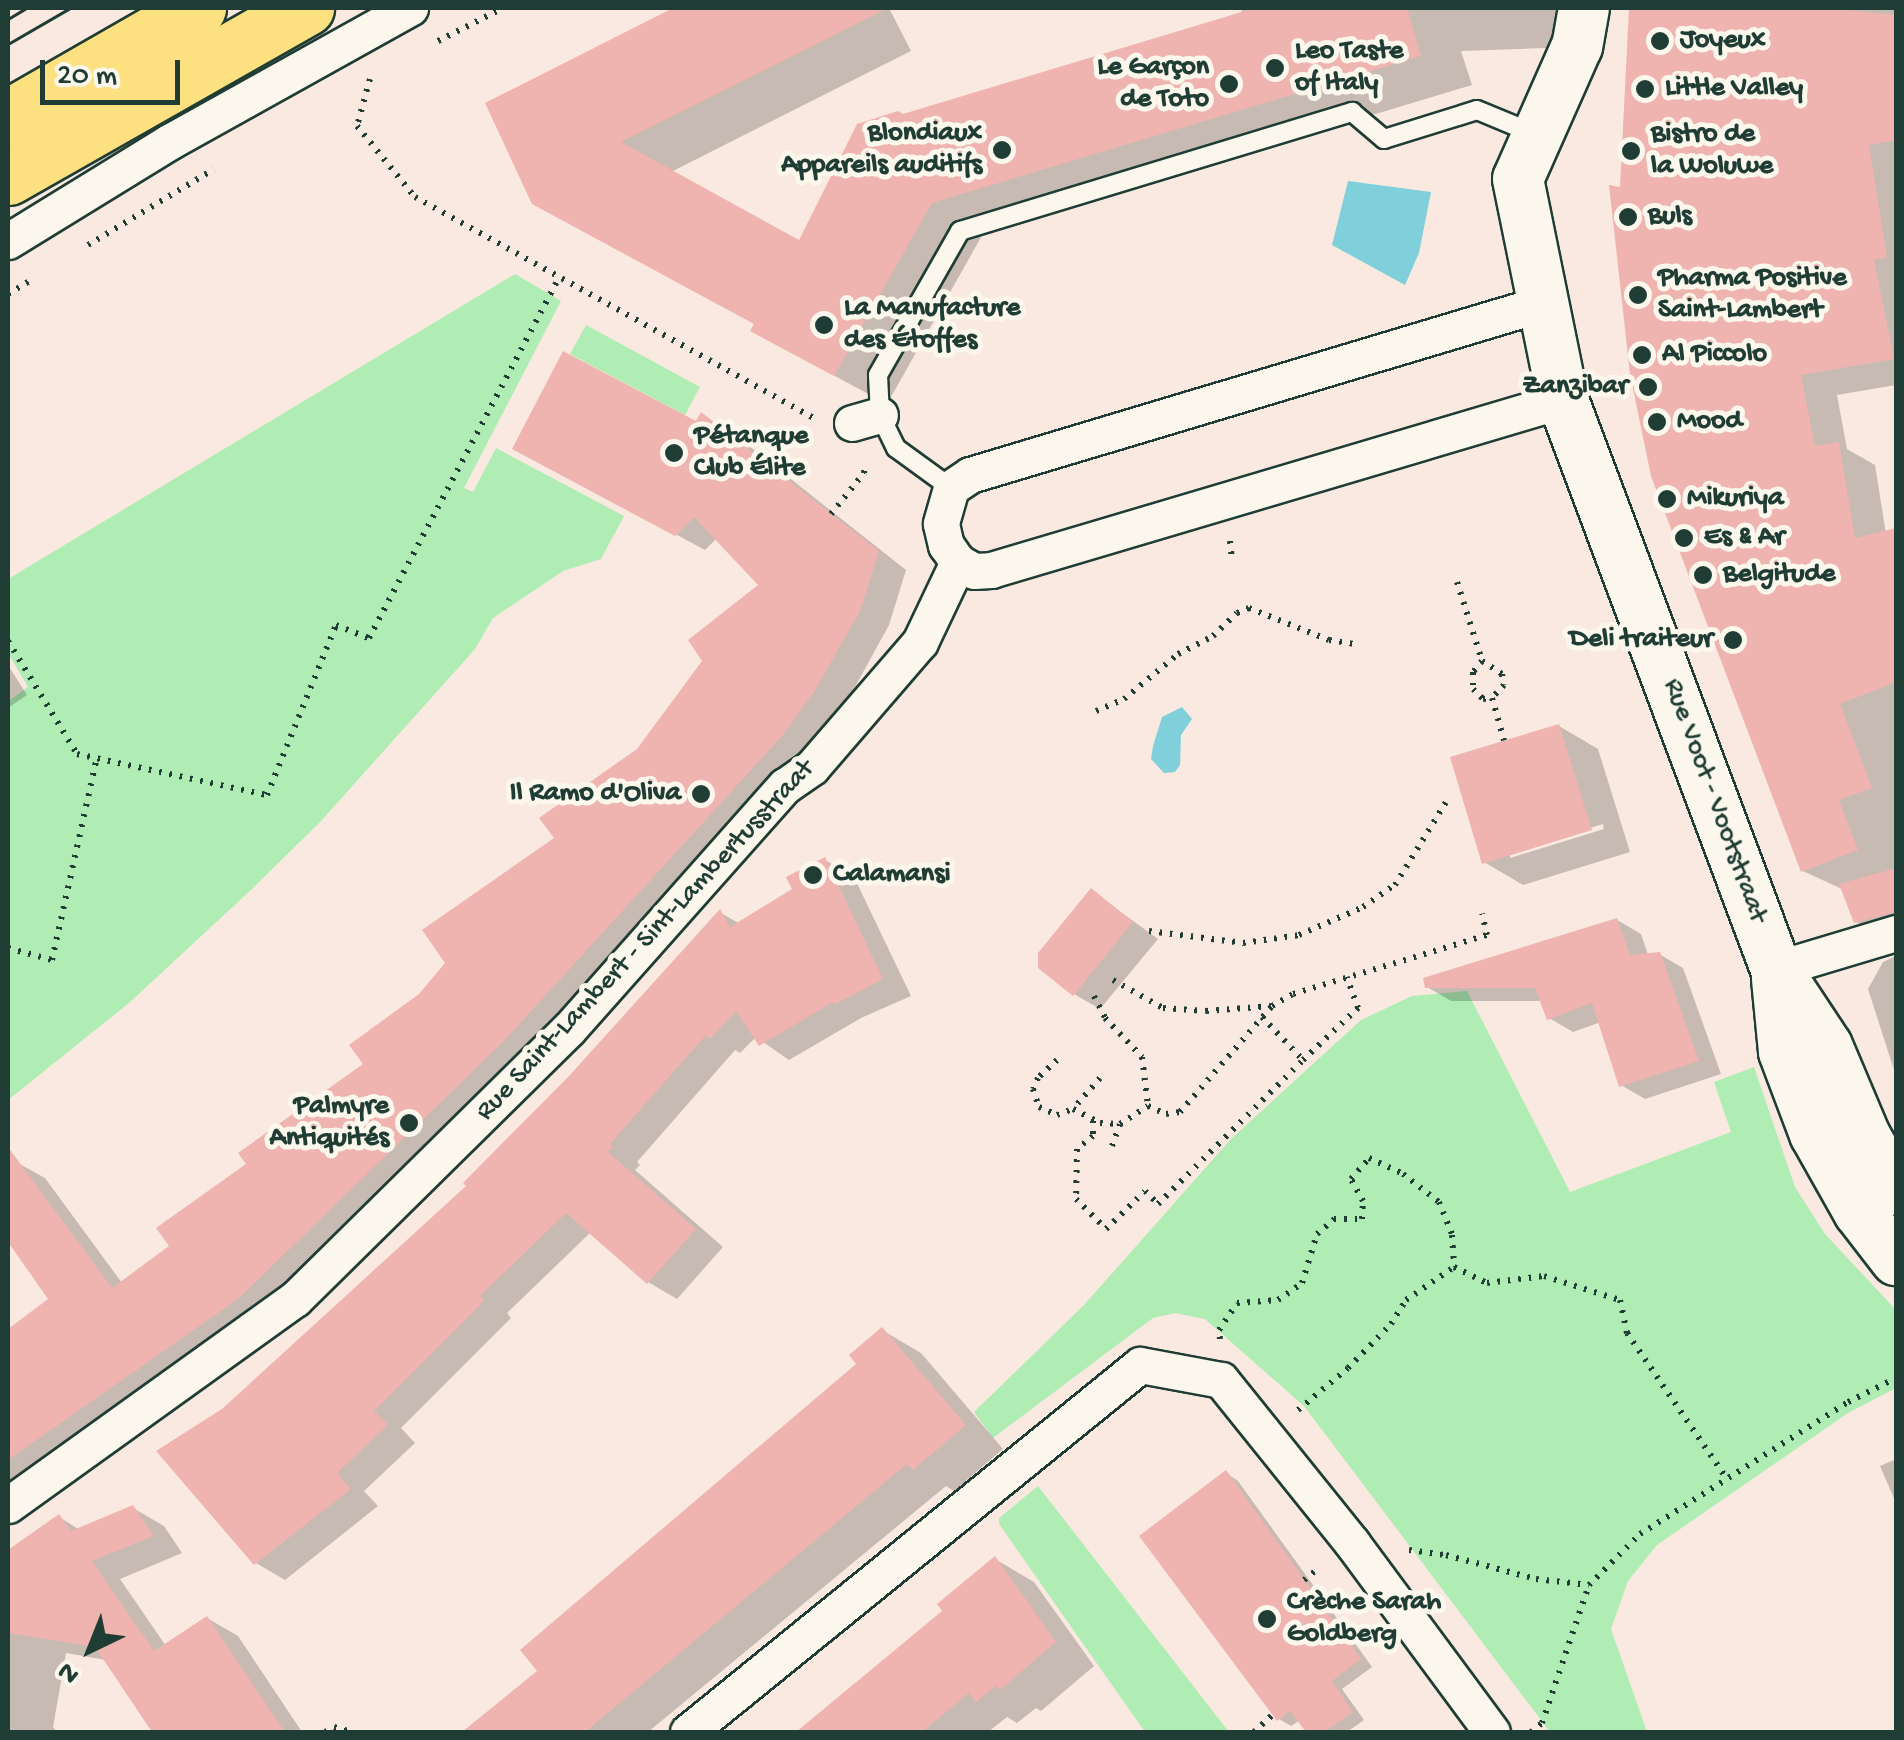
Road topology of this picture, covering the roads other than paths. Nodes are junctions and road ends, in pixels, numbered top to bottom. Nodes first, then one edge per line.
1 (198, 8) edge
2 (306, 8) edge
3 (410, 8) edge
4 (1584, 8) edge
5 (8, 117) edge
6 (1535, 134) junction
7 (8, 178) edge
8 (8, 241) edge
9 (1544, 303) junction
10 (1562, 400) junction
11 (951, 488) junction
12 (958, 562) junction
13 (1896, 933) edge
14 (1776, 969) junction
15 (1896, 1190) edge
16 (1896, 1260) edge
17 (8, 1505) edge
18 (688, 1732) edge
19 (1492, 1732) edge

1 - 5 highway
2 - 7 highway
3 - 8 street
4 - 6 street, Rue Voot - Vootstraat
6 - 9 street, Rue Voot - Vootstraat
6 - 11 lane
9 - 10 street, Rue Voot - Vootstraat
9 - 11 street
10 - 12 street
10 - 14 street, Rue Voot - Vootstraat
11 - 12 street
12 - 17 street, Rue Saint-Lambert - Sint-Lambertusstraat
13 - 14 street
14 - 15 street, Rue Voot - Vootstraat
14 - 16 street, Rue Voot - Vootstraat
18 - 19 street

